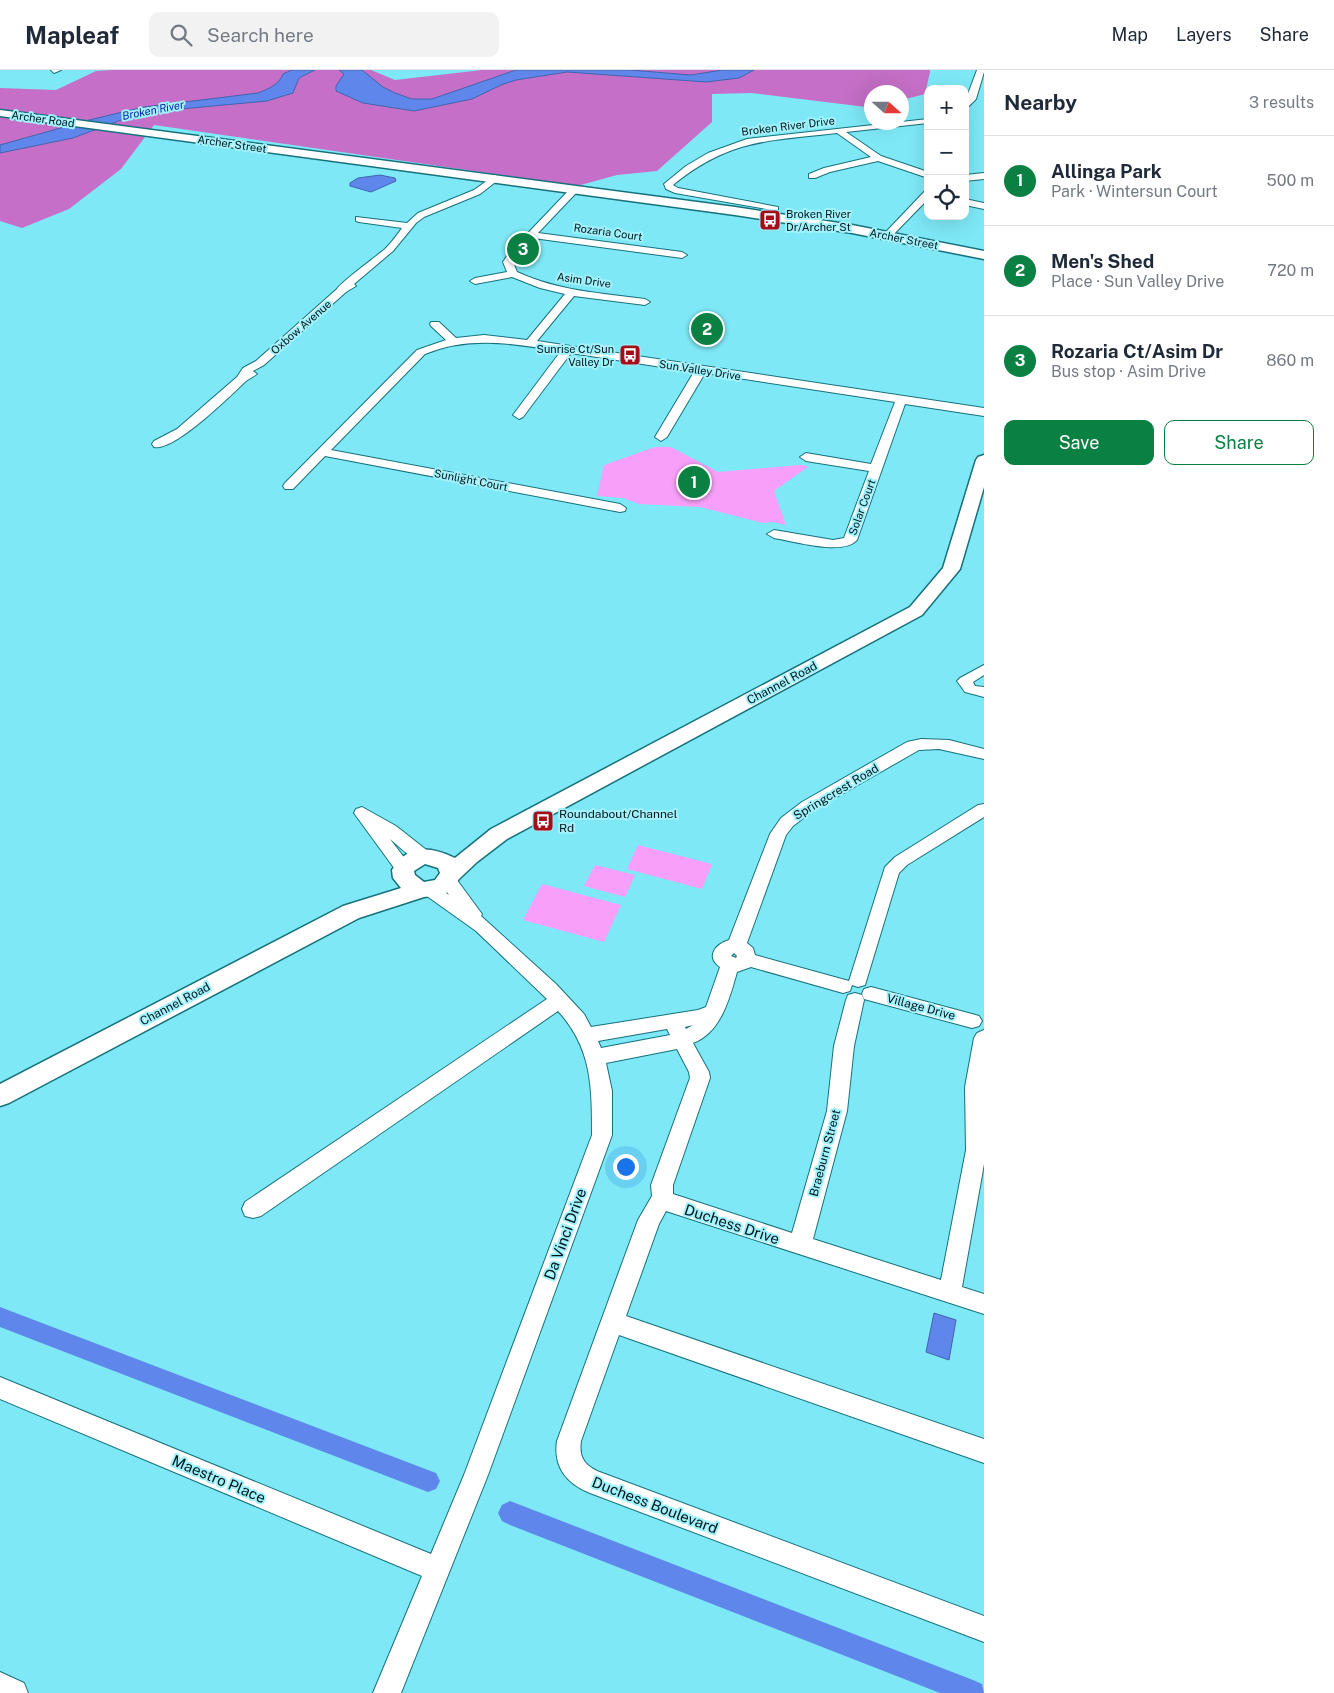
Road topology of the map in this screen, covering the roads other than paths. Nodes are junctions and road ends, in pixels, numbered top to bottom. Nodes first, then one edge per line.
1 (981, 70) edge
2 (974, 92) junction
3 (983, 93) edge
4 (969, 103) edge
5 (0, 113) edge
6 (924, 121) edge
7 (86, 125) joint
8 (839, 130) junction
9 (878, 158) junction
10 (924, 174) edge
11 (812, 176) dead end
12 (984, 176) edge
13 (969, 178) edge
14 (494, 179) junction
15 (573, 190) junction
16 (924, 197) edge
17 (969, 203) edge
18 (733, 206) junction
19 (984, 206) edge
20 (774, 209) dead end
21 (359, 219) dead end
22 (408, 226) junction
23 (531, 234) junction
24 (888, 234) junction
25 (984, 253) edge
26 (682, 255) dead end
27 (513, 274) junction
28 (475, 281) dead end
29 (573, 291) junction
30 (645, 302) dead end
31 (434, 324) dead end
32 (452, 340) junction
33 (530, 343) junction
34 (568, 349) junction
35 (701, 370) junction
36 (901, 400) junction
37 (984, 413) edge
38 (519, 415) dead end
39 (661, 437) dead end
40 (158, 444) dead end
41 (322, 452) junction
42 (806, 458) dead end
43 (984, 460) edge
44 (876, 469) junction
45 (289, 486) dead end
46 (620, 508) dead end
47 (774, 534) dead end
48 (984, 669) edge
49 (984, 692) edge
50 (984, 754) edge
51 (984, 809) edge
52 (499, 834) junction
53 (424, 856) junction
54 (402, 872) junction
55 (438, 884) junction
56 (351, 912) junction
57 (738, 957) junction
58 (857, 990) junction
59 (559, 1000) junction
60 (980, 1023) edge
61 (676, 1031) junction
62 (586, 1035) junction
63 (984, 1038) edge
64 (594, 1057) junction
65 (0, 1096) edge
66 (663, 1198) junction
67 (253, 1209) dead end
68 (800, 1245) junction
69 (950, 1294) junction
70 (984, 1304) edge
71 (612, 1322) junction
72 (0, 1388) edge
73 (984, 1451) edge
74 (438, 1570) junction
75 (984, 1628) edge
76 (0, 1686) edge
77 (14, 1693) edge
78 (387, 1693) edge

1 - 2 street
2 - 3 street
2 - 4 street
5 - 7 main road, Archer Road
6 - 8 street, Broken River Drive
7 - 14 main road, Archer Street
8 - 9 street
8 - 18 street, Broken River Drive
9 - 10 street
9 - 11 street
12 - 13 street
14 - 15 main road, Archer Street
14 - 22 street, Oxbow Avenue
15 - 18 main road, Archer Street
15 - 23 street
16 - 24 street
17 - 19 street
18 - 20 street
18 - 24 main road, Archer Street
21 - 22 street
22 - 40 street, Oxbow Avenue
23 - 26 street, Rozaria Court
23 - 27 street
24 - 25 main road, Archer Street
27 - 28 street
27 - 29 street, Asim Drive
29 - 30 street, Asim Drive
29 - 33 street
31 - 32 street
32 - 33 street, Sun Valley Drive
32 - 41 street, Sun Valley Drive
33 - 34 street, Sun Valley Drive
34 - 35 street, Sun Valley Drive
34 - 38 street
35 - 36 street, Sun Valley Drive
35 - 39 street
36 - 37 street, Sun Valley Drive
36 - 44 street, Solar Court
41 - 45 street, Sun Valley Drive
41 - 46 street, Sunlight Court
42 - 44 street
43 - 52 street, Channel Road
44 - 47 street, Solar Court
48 - 49 street
50 - 57 street, Springcrest Road
51 - 58 street, Braeburn Street
52 - 53 street, Channel Road
52 - 55 street, Channel Road
53 - 54 street
53 - 54 street
53 - 55 street
54 - 55 street
54 - 56 street, Channel Road
55 - 56 street, Channel Road
55 - 59 street, Da Vinci Drive
56 - 65 street, Channel Road
57 - 58 street, Village Drive
57 - 61 street, Springcrest Road
58 - 60 street, Village Drive
58 - 68 street, Braeburn Street
59 - 62 street, Da Vinci Drive
59 - 67 street
61 - 62 street, Springcrest Road
61 - 64 street, Springcrest Road
61 - 66 street
62 - 64 street, Da Vinci Drive
63 - 69 street
64 - 74 street, Da Vinci Drive
66 - 68 street, Duchess Drive
66 - 71 street, Duchess Boulevard
68 - 69 street, Duchess Drive
69 - 70 street, Duchess Drive
71 - 73 street
71 - 75 street, Duchess Boulevard
72 - 74 street, Maestro Place
74 - 78 street, Da Vinci Drive
76 - 77 street

